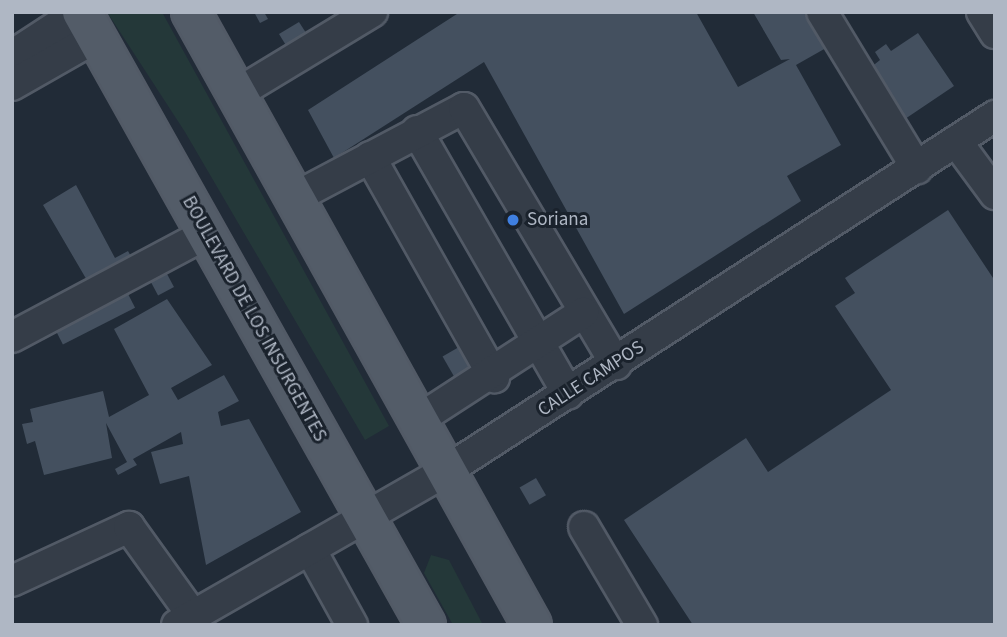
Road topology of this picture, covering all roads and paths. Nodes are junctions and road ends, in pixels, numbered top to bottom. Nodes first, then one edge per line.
1 (191, 12) edge
2 (372, 12) edge
3 (822, 12) edge
4 (982, 12) edge
5 (86, 20) edge
6 (995, 33) edge
7 (16, 53) dead end
8 (12, 85) edge
9 (238, 93) junction
10 (995, 116) edge
11 (416, 131) junction
12 (956, 141) junction
13 (370, 157) junction
14 (917, 168) junction
15 (995, 194) edge
16 (294, 198) junction
17 (206, 234) junction
18 (583, 313) junction
19 (12, 337) edge
20 (537, 346) junction
21 (616, 364) junction
22 (494, 376) junction
23 (568, 394) junction
24 (418, 420) junction
25 (446, 471) junction
26 (365, 518) junction
27 (584, 527) dead end
28 (310, 549) junction
29 (12, 581) edge
30 (185, 620) edge
31 (343, 621) edge
32 (426, 625) edge
33 (532, 625) edge
34 (642, 625) edge

1 - 9 main road
2 - 9 street
3 - 14 street
4 - 6 street
5 - 7 street
5 - 8 street
5 - 17 main road, BOULEVARD DE LOS INSURGENTES
9 - 16 main road
10 - 12 street, CALLE CAMPOS
11 - 13 street
11 - 18 street
11 - 20 street
12 - 14 street, CALLE CAMPOS
12 - 15 street
13 - 16 street
13 - 22 street
14 - 21 street, CALLE CAMPOS
16 - 24 main road
17 - 19 street
17 - 26 main road, BOULEVARD DE LOS INSURGENTES
18 - 20 street
18 - 21 street
20 - 22 street
20 - 23 street
21 - 23 street, CALLE CAMPOS
22 - 24 street
23 - 25 street, CALLE CAMPOS
24 - 25 main road
25 - 26 street, CALLE CAMPOS
25 - 33 main road
26 - 28 street, CALLE CAMPOS
26 - 32 main road, BOULEVARD DE LOS INSURGENTES
27 - 34 street
28 - 30 street, CALLE CAMPOS
28 - 31 street
29 - 30 street

